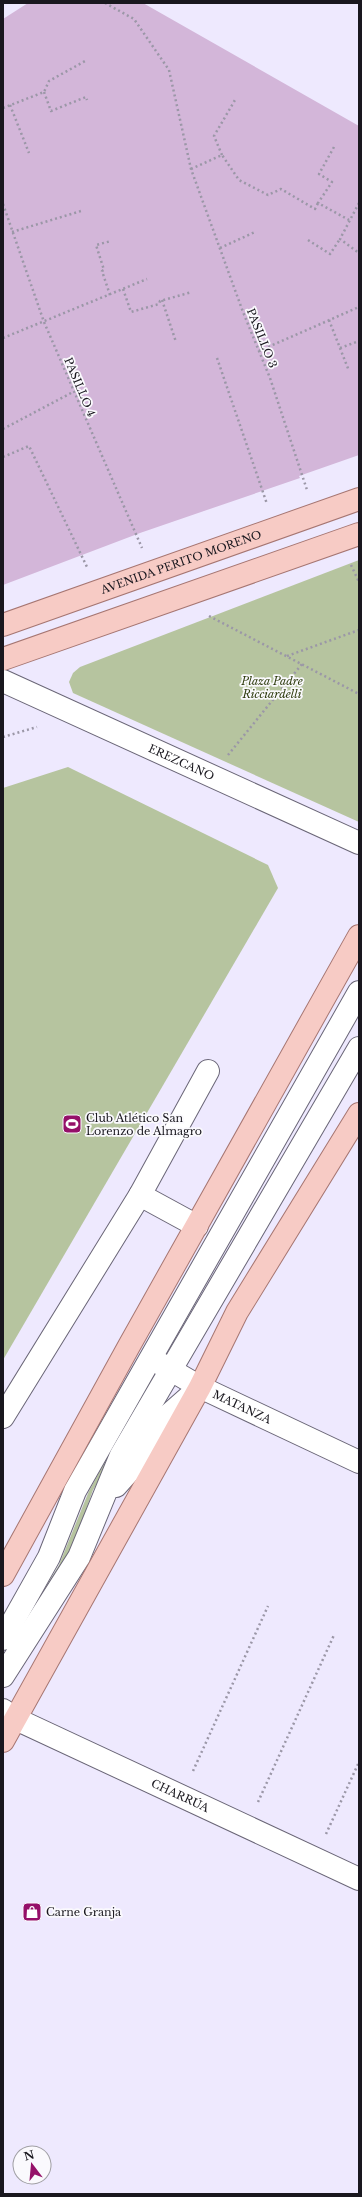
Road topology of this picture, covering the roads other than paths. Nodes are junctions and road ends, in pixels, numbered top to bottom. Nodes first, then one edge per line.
1 (359, 499) edge
2 (359, 534) edge
3 (3, 625) edge
4 (3, 659) edge
5 (3, 681) edge
6 (359, 843) edge
7 (359, 936) edge
8 (359, 992) edge
9 (359, 1048) edge
10 (208, 1071) dead end
11 (359, 1114) edge
12 (140, 1195) junction
13 (197, 1226) junction
14 (129, 1346) junction
15 (152, 1359) junction
16 (171, 1370) junction
17 (200, 1387) junction
18 (3, 1417) edge
19 (359, 1462) edge
20 (103, 1502) junction
21 (3, 1575) edge
22 (3, 1639) edge
23 (3, 1676) edge
24 (10, 1714) edge
25 (3, 1741) edge
26 (359, 1879) edge

1 - 3 main road, AVENIDA PERITO MORENO
2 - 4 main road
5 - 6 street, EREZCANO
7 - 13 main road
8 - 15 street
9 - 16 street
10 - 12 street
11 - 17 main road
12 - 13 street
12 - 18 street
13 - 14 main road
14 - 15 street, MATANZA
14 - 21 main road
15 - 16 street, MATANZA
15 - 22 street
16 - 17 street, MATANZA
16 - 20 street
17 - 19 street, MATANZA
17 - 20 street
17 - 24 main road
20 - 23 street
24 - 25 main road
24 - 26 street, CHARRÚA

